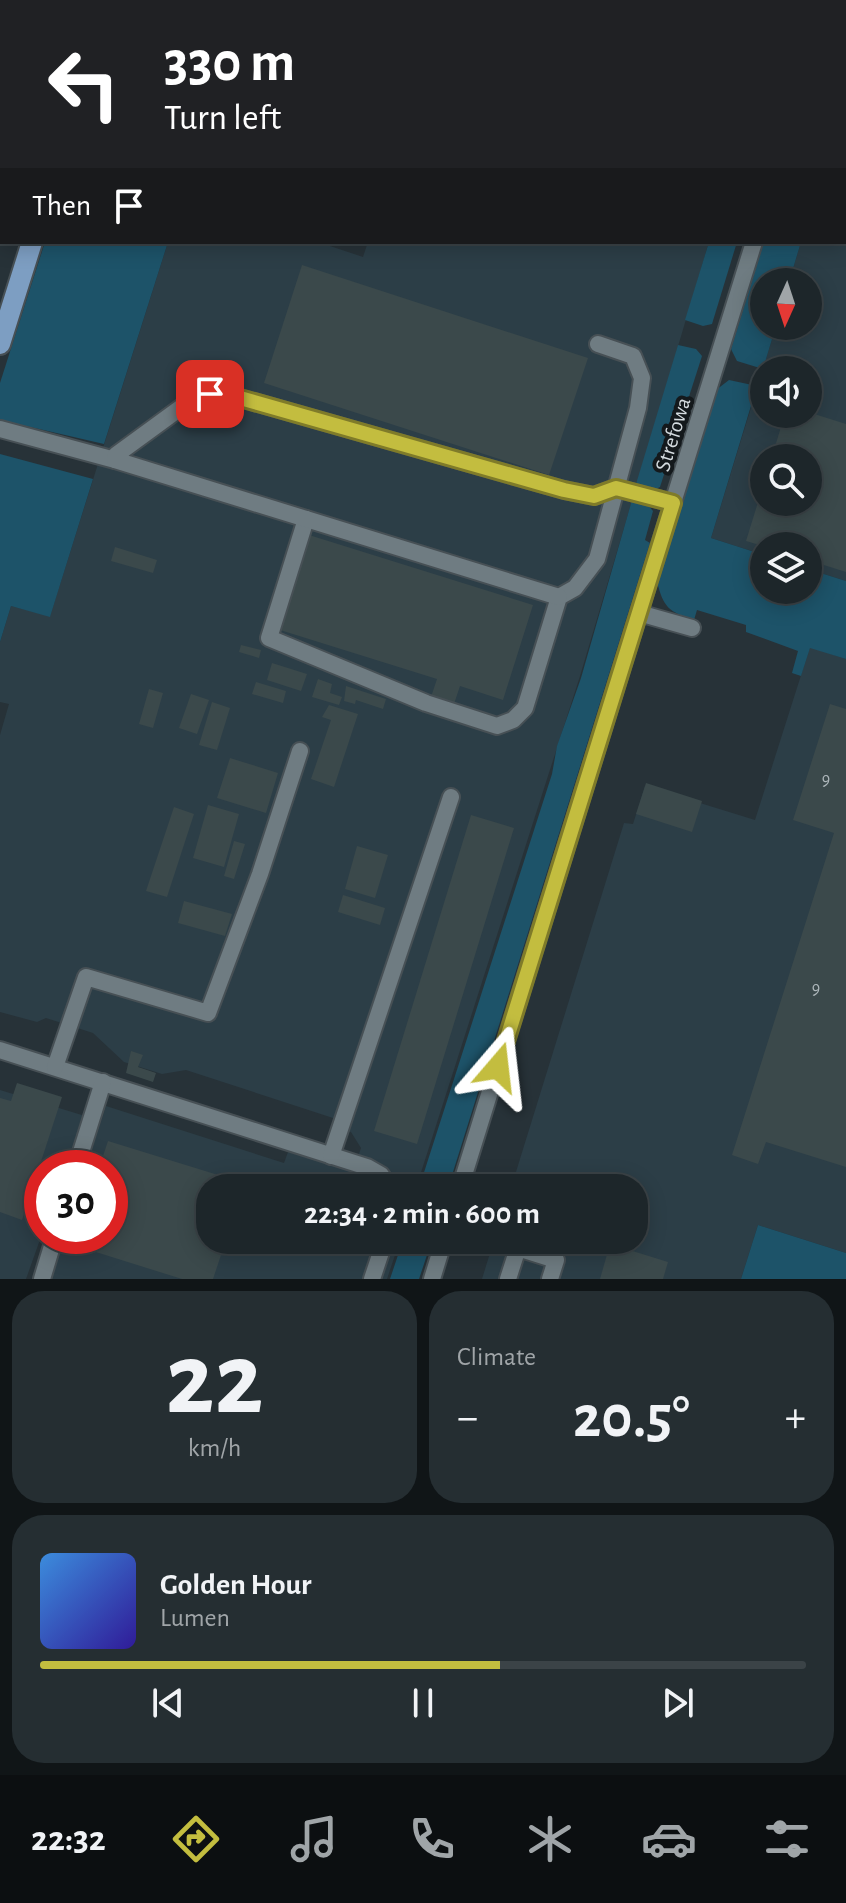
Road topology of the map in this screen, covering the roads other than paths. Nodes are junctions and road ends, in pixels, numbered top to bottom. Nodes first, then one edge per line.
1 (31, 244) edge
2 (753, 244) edge
3 (0, 344) edge
4 (598, 344) dead end
5 (0, 429) edge
6 (115, 460) junction
7 (616, 488) junction
8 (673, 503) junction
9 (306, 519) junction
10 (559, 597) junction
11 (639, 613) junction
12 (692, 628) dead end
13 (300, 751) dead end
14 (451, 797) dead end
15 (0, 1050) edge
16 (55, 1067) junction
17 (103, 1082) junction
18 (82, 1150) edge
19 (331, 1156) junction
20 (379, 1174) edge
21 (464, 1174) edge
22 (50, 1254) edge
23 (380, 1254) edge
24 (440, 1254) edge
25 (516, 1254) edge
26 (537, 1254) edge
27 (42, 1279) edge
28 (372, 1279) edge
29 (432, 1279) edge
30 (508, 1279) edge
31 (550, 1279) edge

1 - 3 main road
2 - 8 street, Strefowa
4 - 7 street
5 - 6 street
6 - 7 street
6 - 9 street
7 - 8 street
7 - 10 street
8 - 11 street, Strefowa
9 - 10 street
9 - 10 street
11 - 12 street
11 - 21 street, Strefowa
13 - 16 street
14 - 19 street
15 - 16 street
16 - 17 street
17 - 18 street
17 - 19 street
19 - 20 street
22 - 27 street
23 - 28 street
24 - 29 street
25 - 30 street
26 - 31 street

